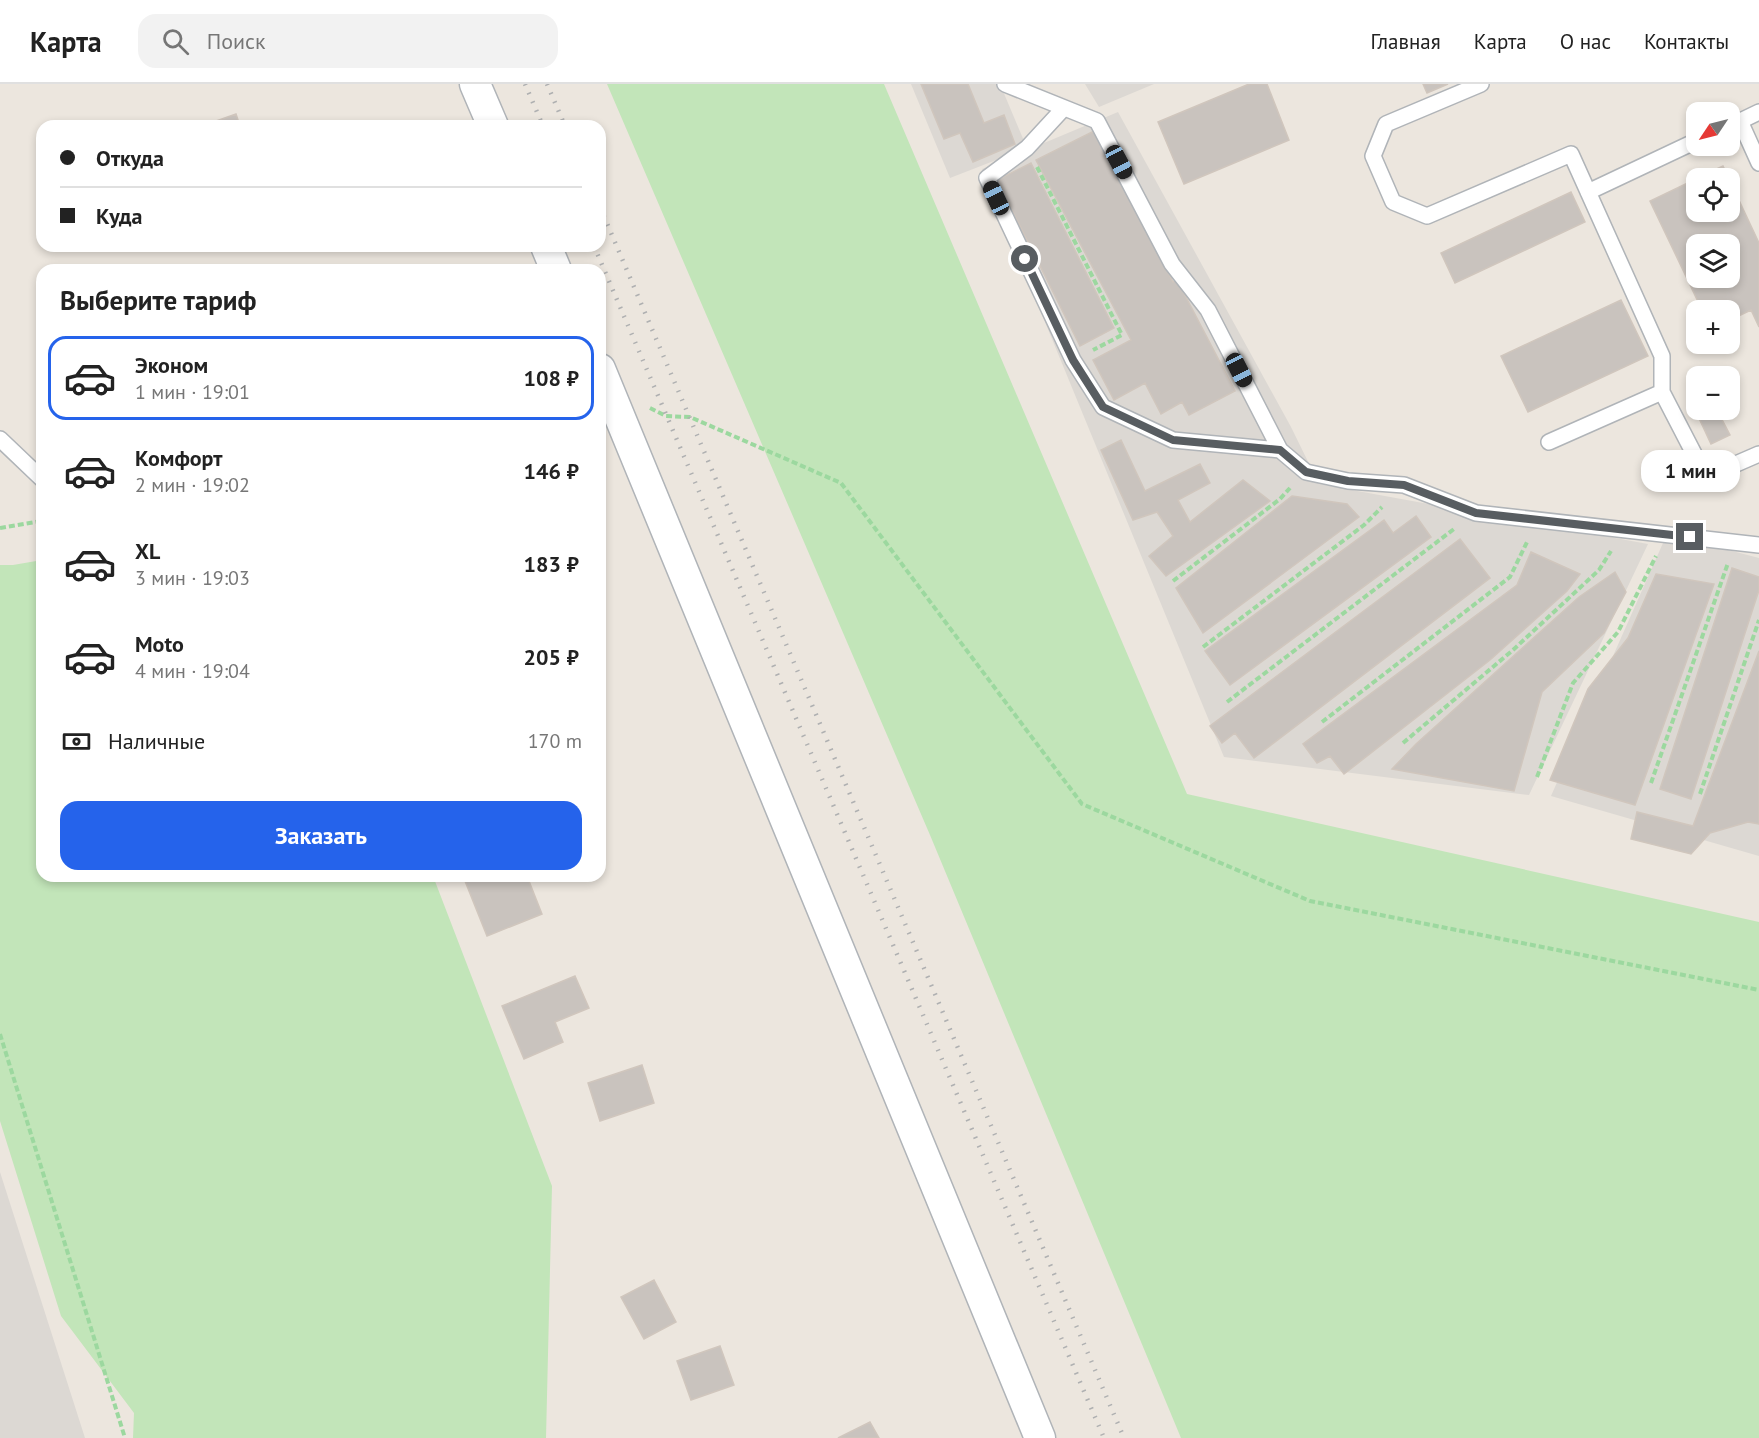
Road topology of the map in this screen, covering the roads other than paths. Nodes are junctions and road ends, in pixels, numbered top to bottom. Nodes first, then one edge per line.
1 (475, 84) edge
2 (1005, 84) edge
3 (1481, 84) edge
4 (1063, 109) junction
5 (1759, 112) edge
6 (490, 120) edge
7 (1740, 121) edge
8 (1740, 131) edge
9 (1686, 146) edge
10 (1759, 163) edge
11 (1588, 192) junction
12 (606, 390) edge
13 (1662, 392) junction
14 (0, 439) edge
15 (1550, 442) dead end
16 (1280, 450) junction
17 (1759, 454) edge
18 (36, 473) edge
19 (1759, 545) edge
20 (1040, 1438) edge

1 - 6 street
2 - 4 lane
3 - 11 lane
4 - 16 lane
4 - 16 lane
5 - 7 lane
8 - 10 lane
9 - 11 lane
11 - 13 lane
12 - 20 street
13 - 15 lane
13 - 17 lane
14 - 18 lane
16 - 19 lane

